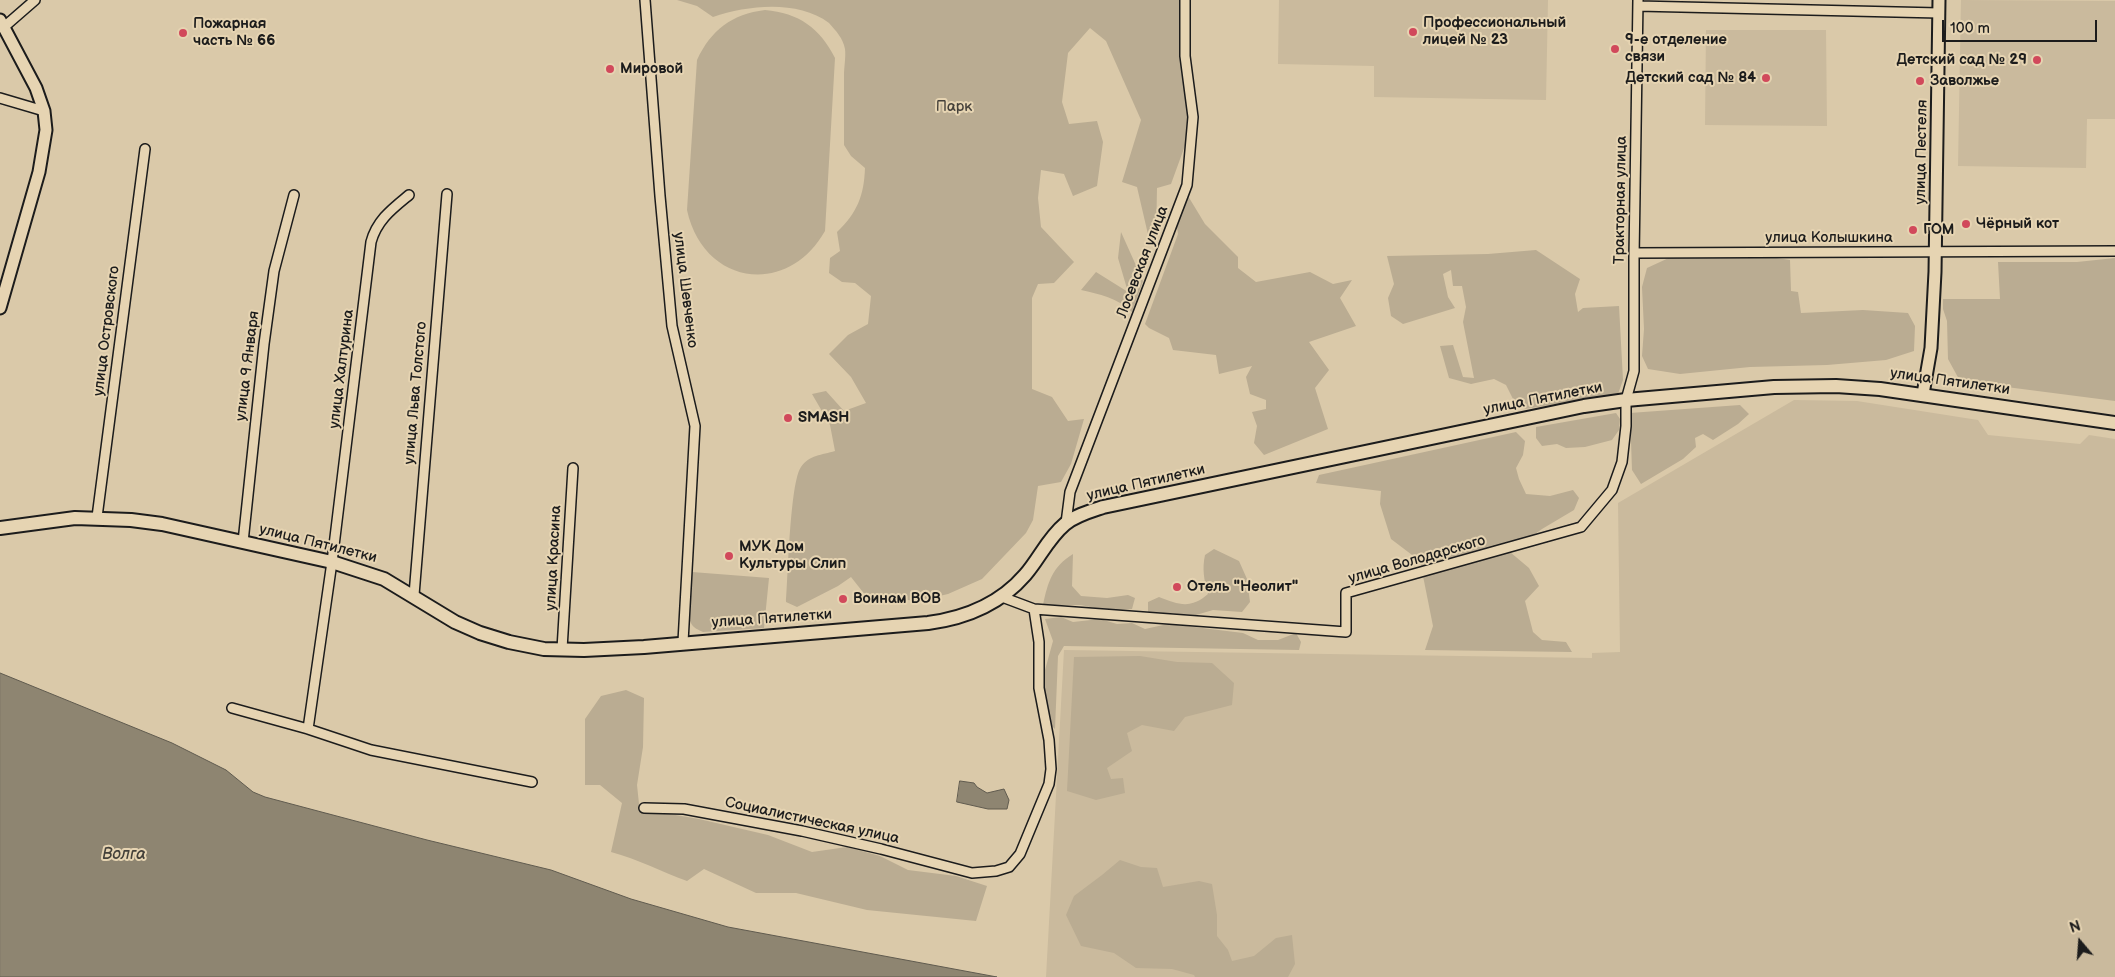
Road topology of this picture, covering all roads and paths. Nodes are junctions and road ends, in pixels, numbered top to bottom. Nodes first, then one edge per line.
1 (34, 0) edge
2 (645, 0) edge
3 (1185, 0) edge
4 (1939, 0) edge
5 (1638, 3) edge
6 (1939, 13) junction
7 (2, 23) edge
8 (0, 98) edge
9 (44, 111) junction
10 (145, 149) dead end
11 (447, 194) dead end
12 (294, 195) dead end
13 (409, 195) dead end
14 (2115, 251) edge
15 (1634, 253) junction
16 (1935, 253) junction
17 (0, 308) edge
18 (1923, 394) junction
19 (1626, 400) junction
20 (2115, 423) edge
21 (573, 468) dead end
22 (97, 518) junction
23 (1066, 523) junction
24 (0, 528) edge
25 (243, 542) junction
26 (332, 562) junction
27 (414, 595) junction
28 (1002, 597) junction
29 (1034, 609) junction
30 (683, 642) junction
31 (562, 649) junction
32 (232, 708) dead end
33 (308, 729) junction
34 (532, 782) dead end
35 (644, 808) dead end

1 - 7 street
2 - 30 street, улица Шевченко
3 - 23 street, Лосевская улица
4 - 6 street, улица Пестеля
5 - 6 street
5 - 15 street, Тракторная улица
6 - 16 street, улица Пестеля
7 - 9 street
8 - 9 street
9 - 17 street
10 - 22 street, улица Островского
11 - 27 street, улица Льва Толстого
12 - 25 street, улица 9 Января
13 - 26 street, улица Халтурина
14 - 16 street, улица Колышкина
15 - 16 street, улица Колышкина
15 - 19 street, Тракторная улица
16 - 18 street, улица Пестеля
18 - 19 main road, улица Пятилетки
18 - 20 main road, улица Пятилетки
19 - 23 main road, улица Пятилетки
19 - 29 street, улица Володарского
21 - 31 street, улица Красина
22 - 24 main road, улица Пятилетки
22 - 25 main road, улица Пятилетки
23 - 28 main road, улица Пятилетки
25 - 26 main road, улица Пятилетки
26 - 27 main road, улица Пятилетки
26 - 33 street, улица Халтурина
27 - 31 main road, улица Пятилетки
28 - 29 street
28 - 30 main road, улица Пятилетки
29 - 35 street, Социалистическая улица
30 - 31 main road, улица Пятилетки
32 - 33 street
33 - 34 street

